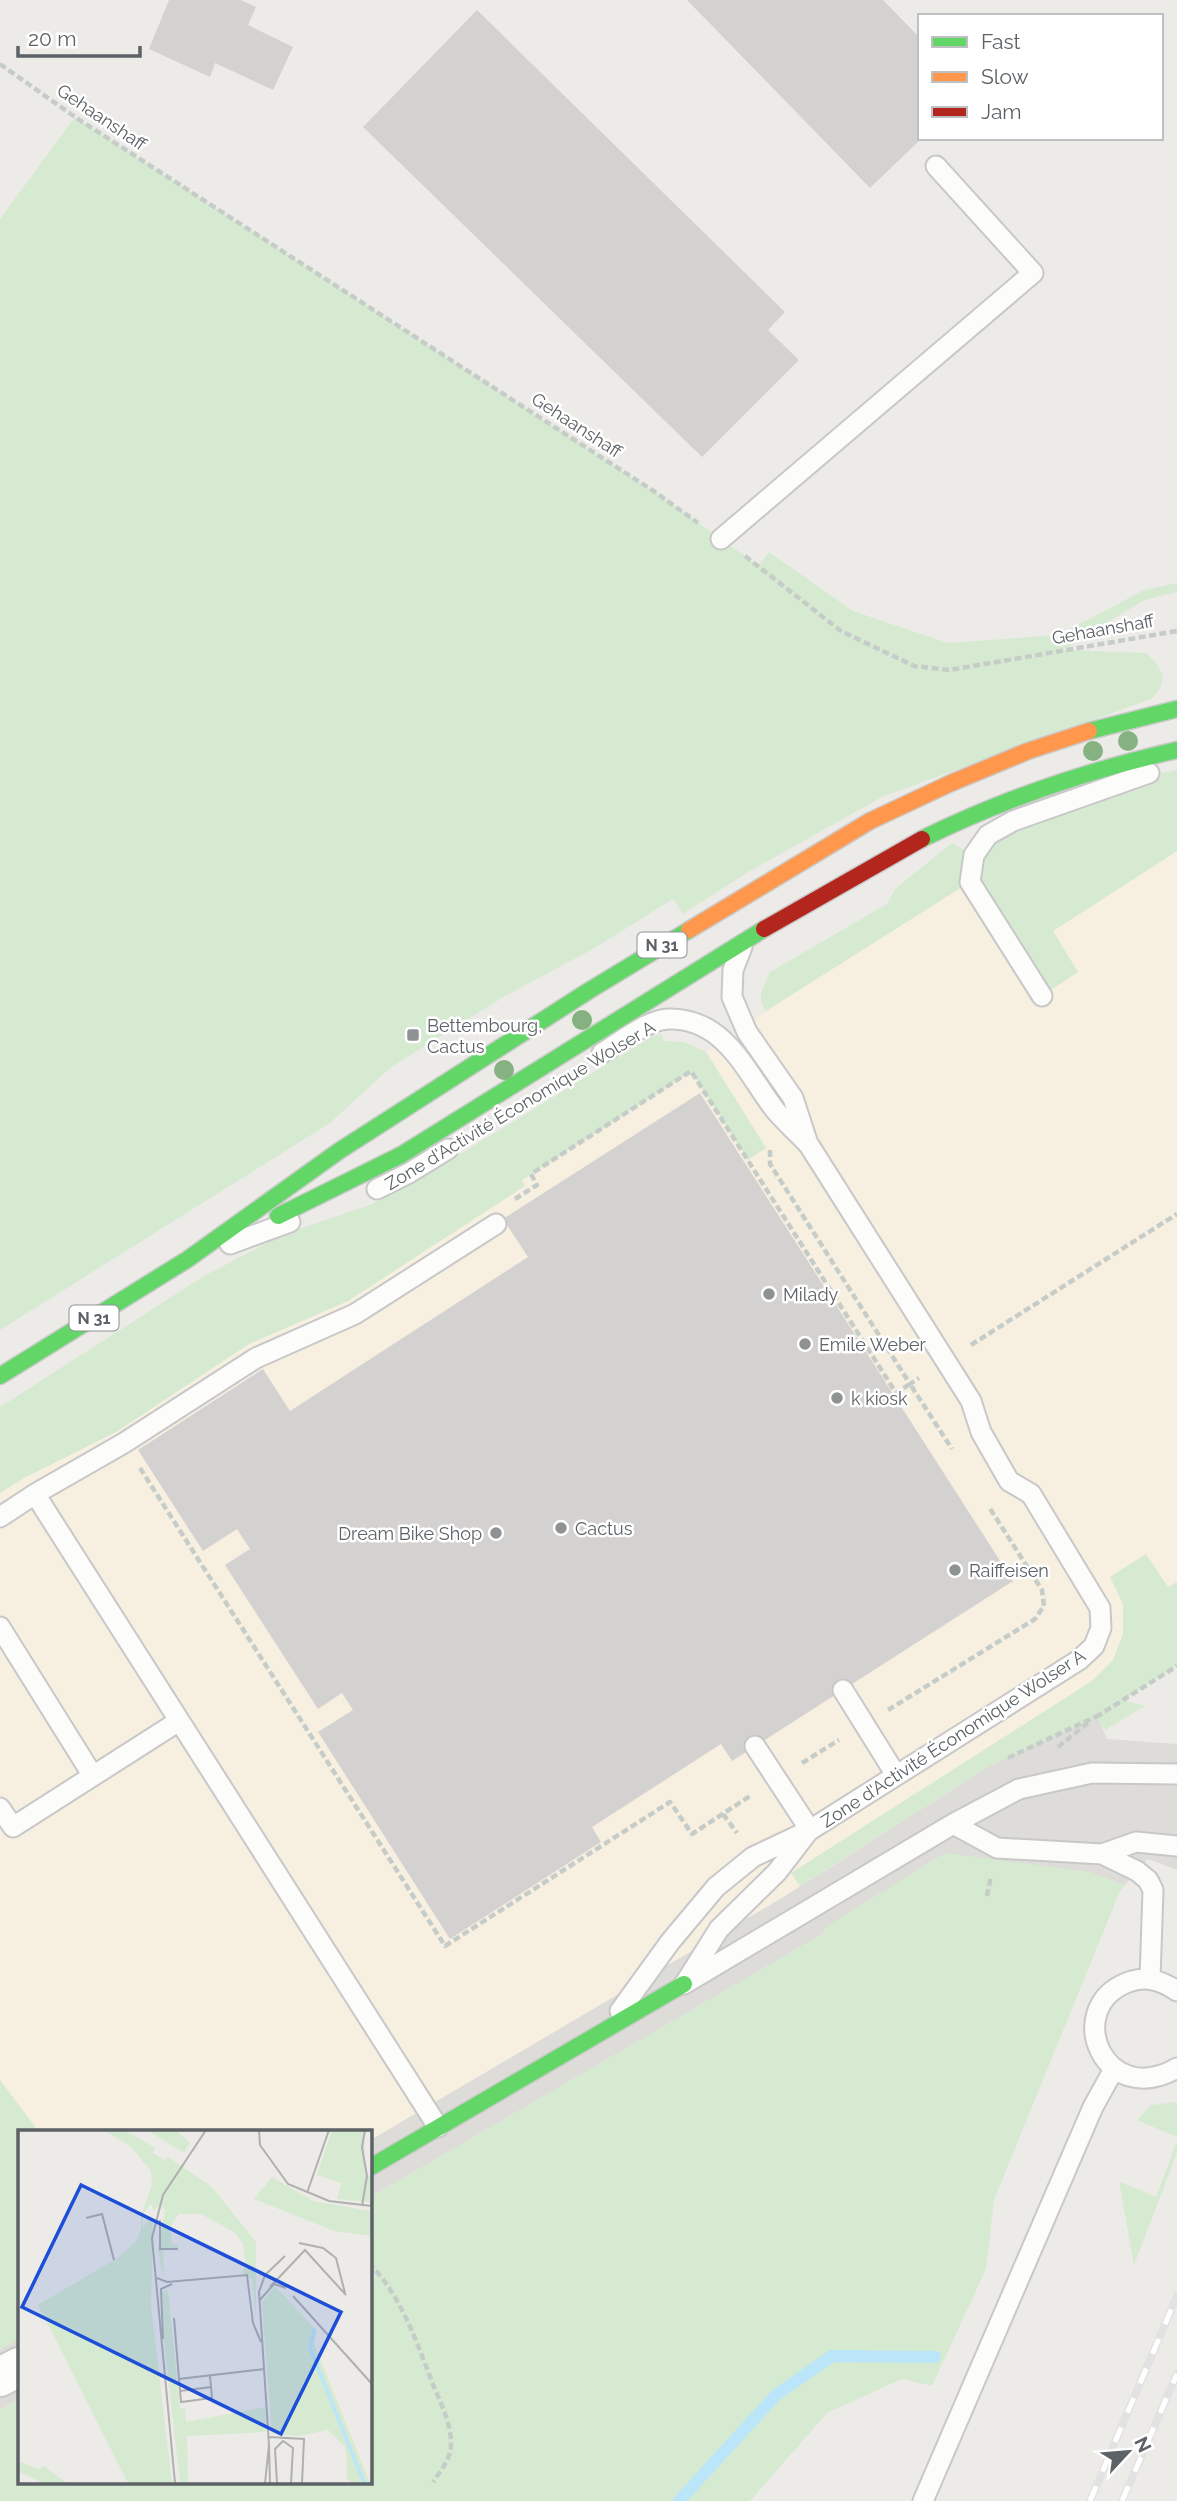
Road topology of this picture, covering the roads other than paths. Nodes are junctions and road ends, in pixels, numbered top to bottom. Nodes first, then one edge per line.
1 (936, 166) dead end
2 (721, 539) road end
3 (1177, 709) edge
4 (1177, 750) edge
5 (1028, 751) junction
6 (1177, 758) edge
7 (983, 787) dead end
8 (827, 865) dead end
9 (779, 893) dead end
10 (759, 914) dead end
11 (744, 941) junction
12 (1042, 996) dead end
13 (585, 1064) dead end
14 (468, 1137) dead end
15 (809, 1145) junction
16 (496, 1224) dead end
17 (188, 1259) junction
18 (0, 1376) edge
19 (35, 1494) junction
20 (0, 1517) edge
21 (0, 1627) edge
22 (843, 1690) dead end
23 (179, 1721) junction
24 (755, 1746) dead end
25 (1177, 1774) edge
26 (897, 1775) junction
27 (93, 1776) junction
28 (0, 1808) edge
29 (953, 1824) junction
30 (810, 1830) junction
31 (1177, 1846) edge
32 (1102, 1854) junction
33 (1150, 1979) junction
34 (684, 1984) junction
35 (1177, 1991) edge
36 (605, 2032) junction
37 (1177, 2068) edge
38 (1114, 2069) junction
39 (438, 2127) junction
40 (371, 2167) edge
41 (18, 2368) edge
42 (0, 2377) edge
43 (923, 2501) edge

1 - 2 lane
3 - 5 main road, N 31
4 - 11 main road, N 31
5 - 7 main road
5 - 17 main road, N 31
6 - 12 lane
8 - 9 main road
10 - 11 main road
11 - 15 lane, Zone d'Activité Économique Wolser A
11 - 17 main road, N 31
13 - 15 lane, Zone d'Activité Économique Wolser A
14 - 17 lane, Zone d'Activité Économique Wolser A
15 - 26 lane, Zone d'Activité Économique Wolser A
16 - 19 lane
17 - 18 main road, N 31
19 - 20 lane
19 - 23 lane
21 - 27 lane
22 - 26 lane
23 - 27 lane
23 - 39 lane
24 - 30 lane
25 - 29 lane, Zone d'Activité Économique Wolser A
26 - 30 lane, Zone d'Activité Économique Wolser A
27 - 28 lane
29 - 32 lane
29 - 34 lane, Zone d'Activité Économique Wolser A
30 - 34 lane, Zone d'Activité Économique Wolser A
30 - 36 lane, Zone d'Activité Économique Wolser A
31 - 32 lane
32 - 33 lane
33 - 35 lane
33 - 38 lane
34 - 36 main road, Zone d'Activité Économique Wolser A
36 - 39 main road, Zone d'Activité Économique Wolser A
37 - 38 lane
38 - 43 lane
39 - 40 main road, Zone d'Activité Économique Wolser A
41 - 42 street

